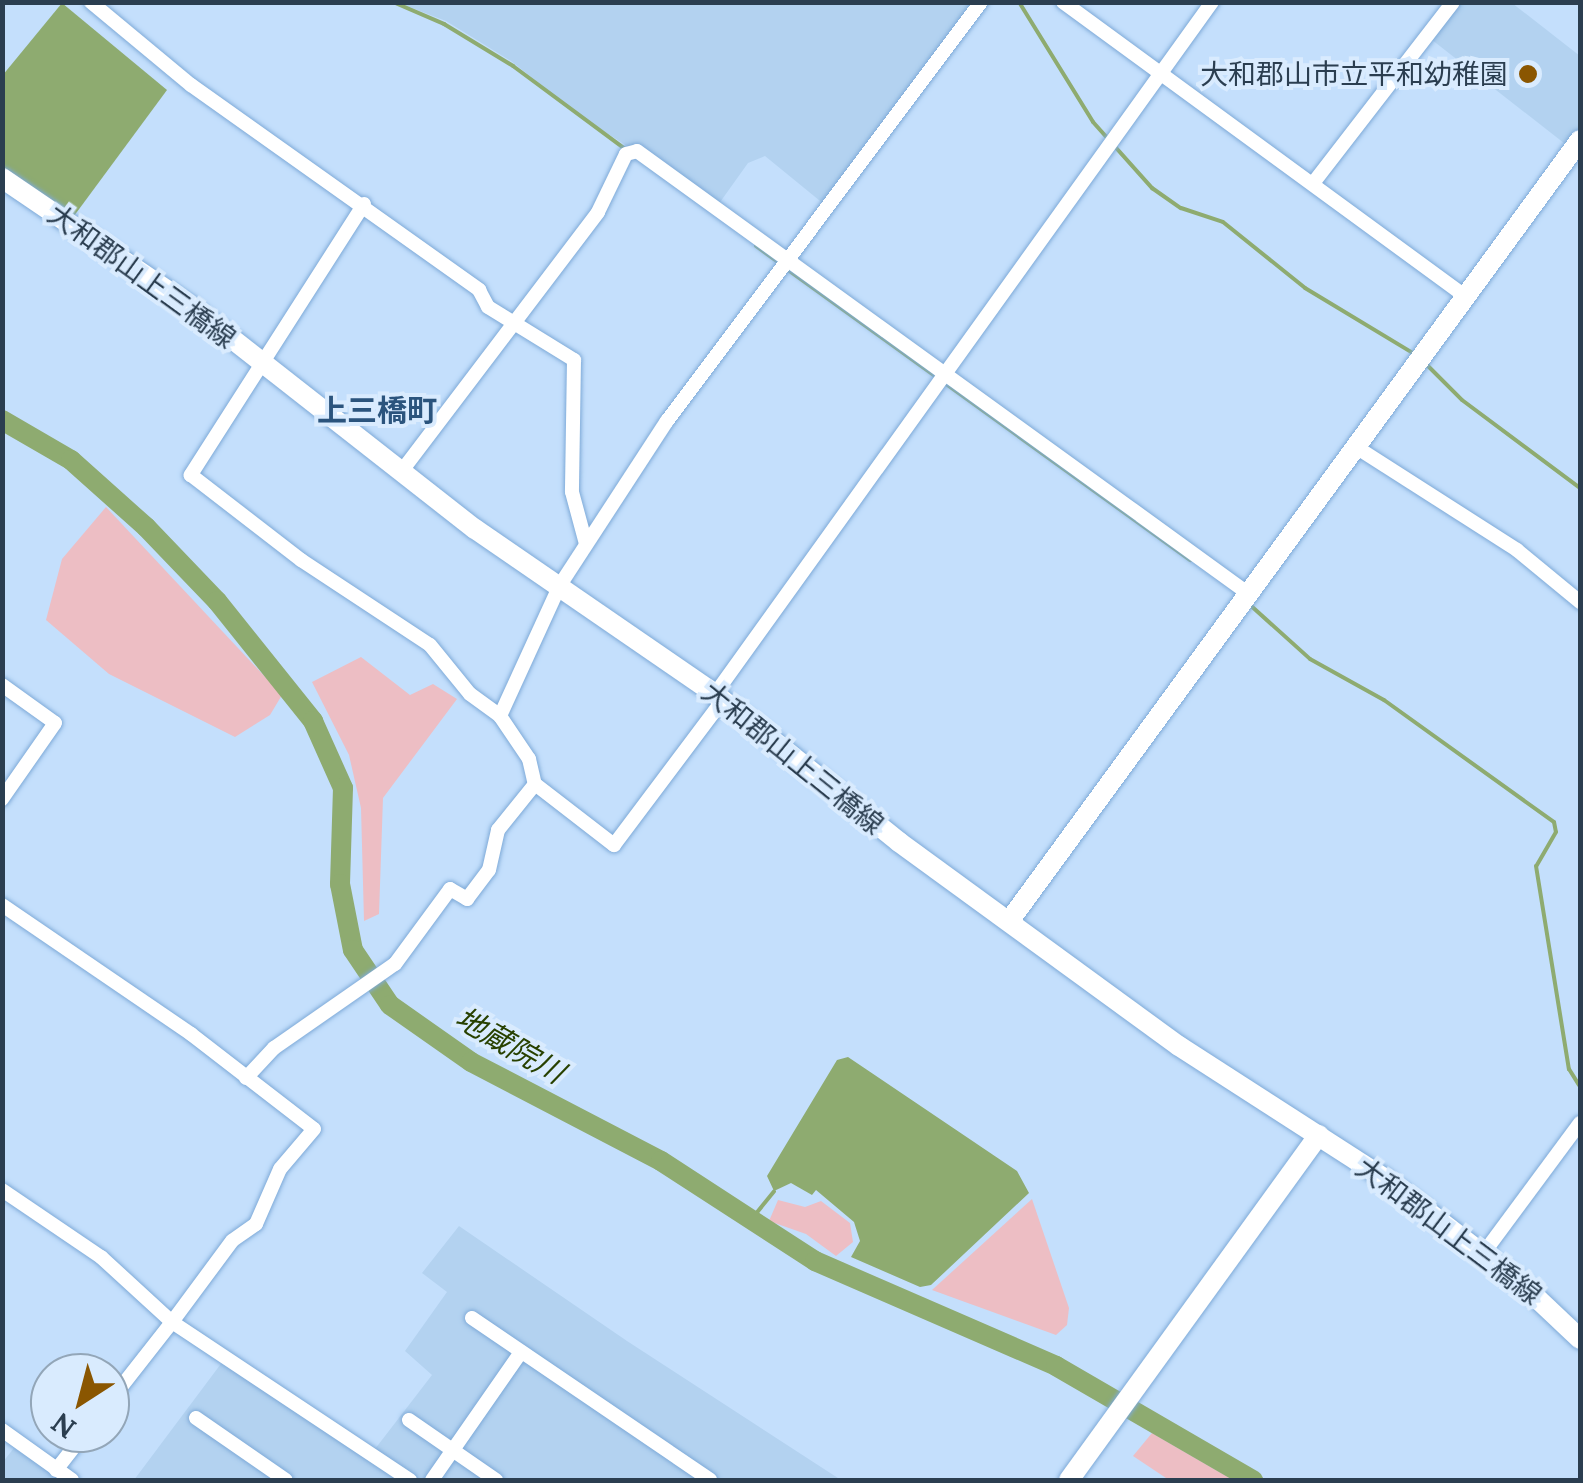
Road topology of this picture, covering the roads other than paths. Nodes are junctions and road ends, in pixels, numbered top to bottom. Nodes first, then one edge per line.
1 (91, 2) edge
2 (981, 2) edge
3 (1063, 2) edge
4 (1212, 2) edge
5 (1453, 2) edge
6 (1158, 74) junction
7 (1577, 153) edge
8 (2, 178) edge
9 (1314, 182) junction
10 (364, 204) junction
11 (787, 261) junction
12 (1466, 297) junction
13 (512, 323) junction
14 (262, 363) junction
15 (938, 379) junction
16 (1356, 447) junction
17 (401, 472) junction
18 (586, 544) junction
19 (560, 584) junction
20 (1245, 600) junction
21 (1580, 602) edge
22 (2, 684) edge
23 (719, 697) junction
24 (500, 716) junction
25 (536, 784) junction
26 (2, 799) edge
27 (2, 905) edge
28 (1010, 920) junction
29 (246, 1078) junction
30 (1580, 1123) edge
31 (1320, 1136) junction
32 (2, 1190) edge
33 (1483, 1254) junction
34 (472, 1318) dead end
35 (172, 1322) junction
36 (1580, 1340) edge
37 (521, 1352) junction
38 (130, 1376) edge
39 (196, 1418) dead end
40 (409, 1420) dead end
41 (2, 1430) edge
42 (452, 1451) junction
43 (69, 1453) edge
44 (56, 1470) junction
45 (72, 1480) edge
46 (286, 1480) edge
47 (410, 1480) edge
48 (432, 1480) edge
49 (496, 1480) edge
50 (710, 1480) edge
51 (1069, 1480) edge

1 - 10 street
2 - 11 street
3 - 6 street
4 - 6 street
5 - 9 street
6 - 9 street
6 - 15 street
7 - 12 main road
8 - 14 main road, 大和郡山上三橋線
9 - 12 street
10 - 13 street
10 - 14 street
11 - 13 street
11 - 15 street
11 - 18 street
12 - 16 main road
13 - 17 street
13 - 18 street
14 - 17 main road, 大和郡山上三橋線
14 - 24 street
15 - 20 street
15 - 23 street
16 - 20 main road
16 - 21 street
17 - 19 main road, 大和郡山上三橋線
18 - 19 street
19 - 23 main road, 大和郡山上三橋線
19 - 24 street
20 - 28 main road
22 - 26 street
23 - 25 street
23 - 28 main road, 大和郡山上三橋線
24 - 25 street
25 - 29 street
27 - 29 street
28 - 31 main road, 大和郡山上三橋線
29 - 35 street
30 - 33 street
31 - 33 main road, 大和郡山上三橋線
31 - 51 main road
32 - 35 street
33 - 36 main road, 大和郡山上三橋線
34 - 37 street
35 - 38 street
35 - 47 street
37 - 42 street
37 - 50 street
39 - 46 street
40 - 42 street
41 - 44 street
42 - 48 street
42 - 49 street
43 - 44 street
44 - 45 street

